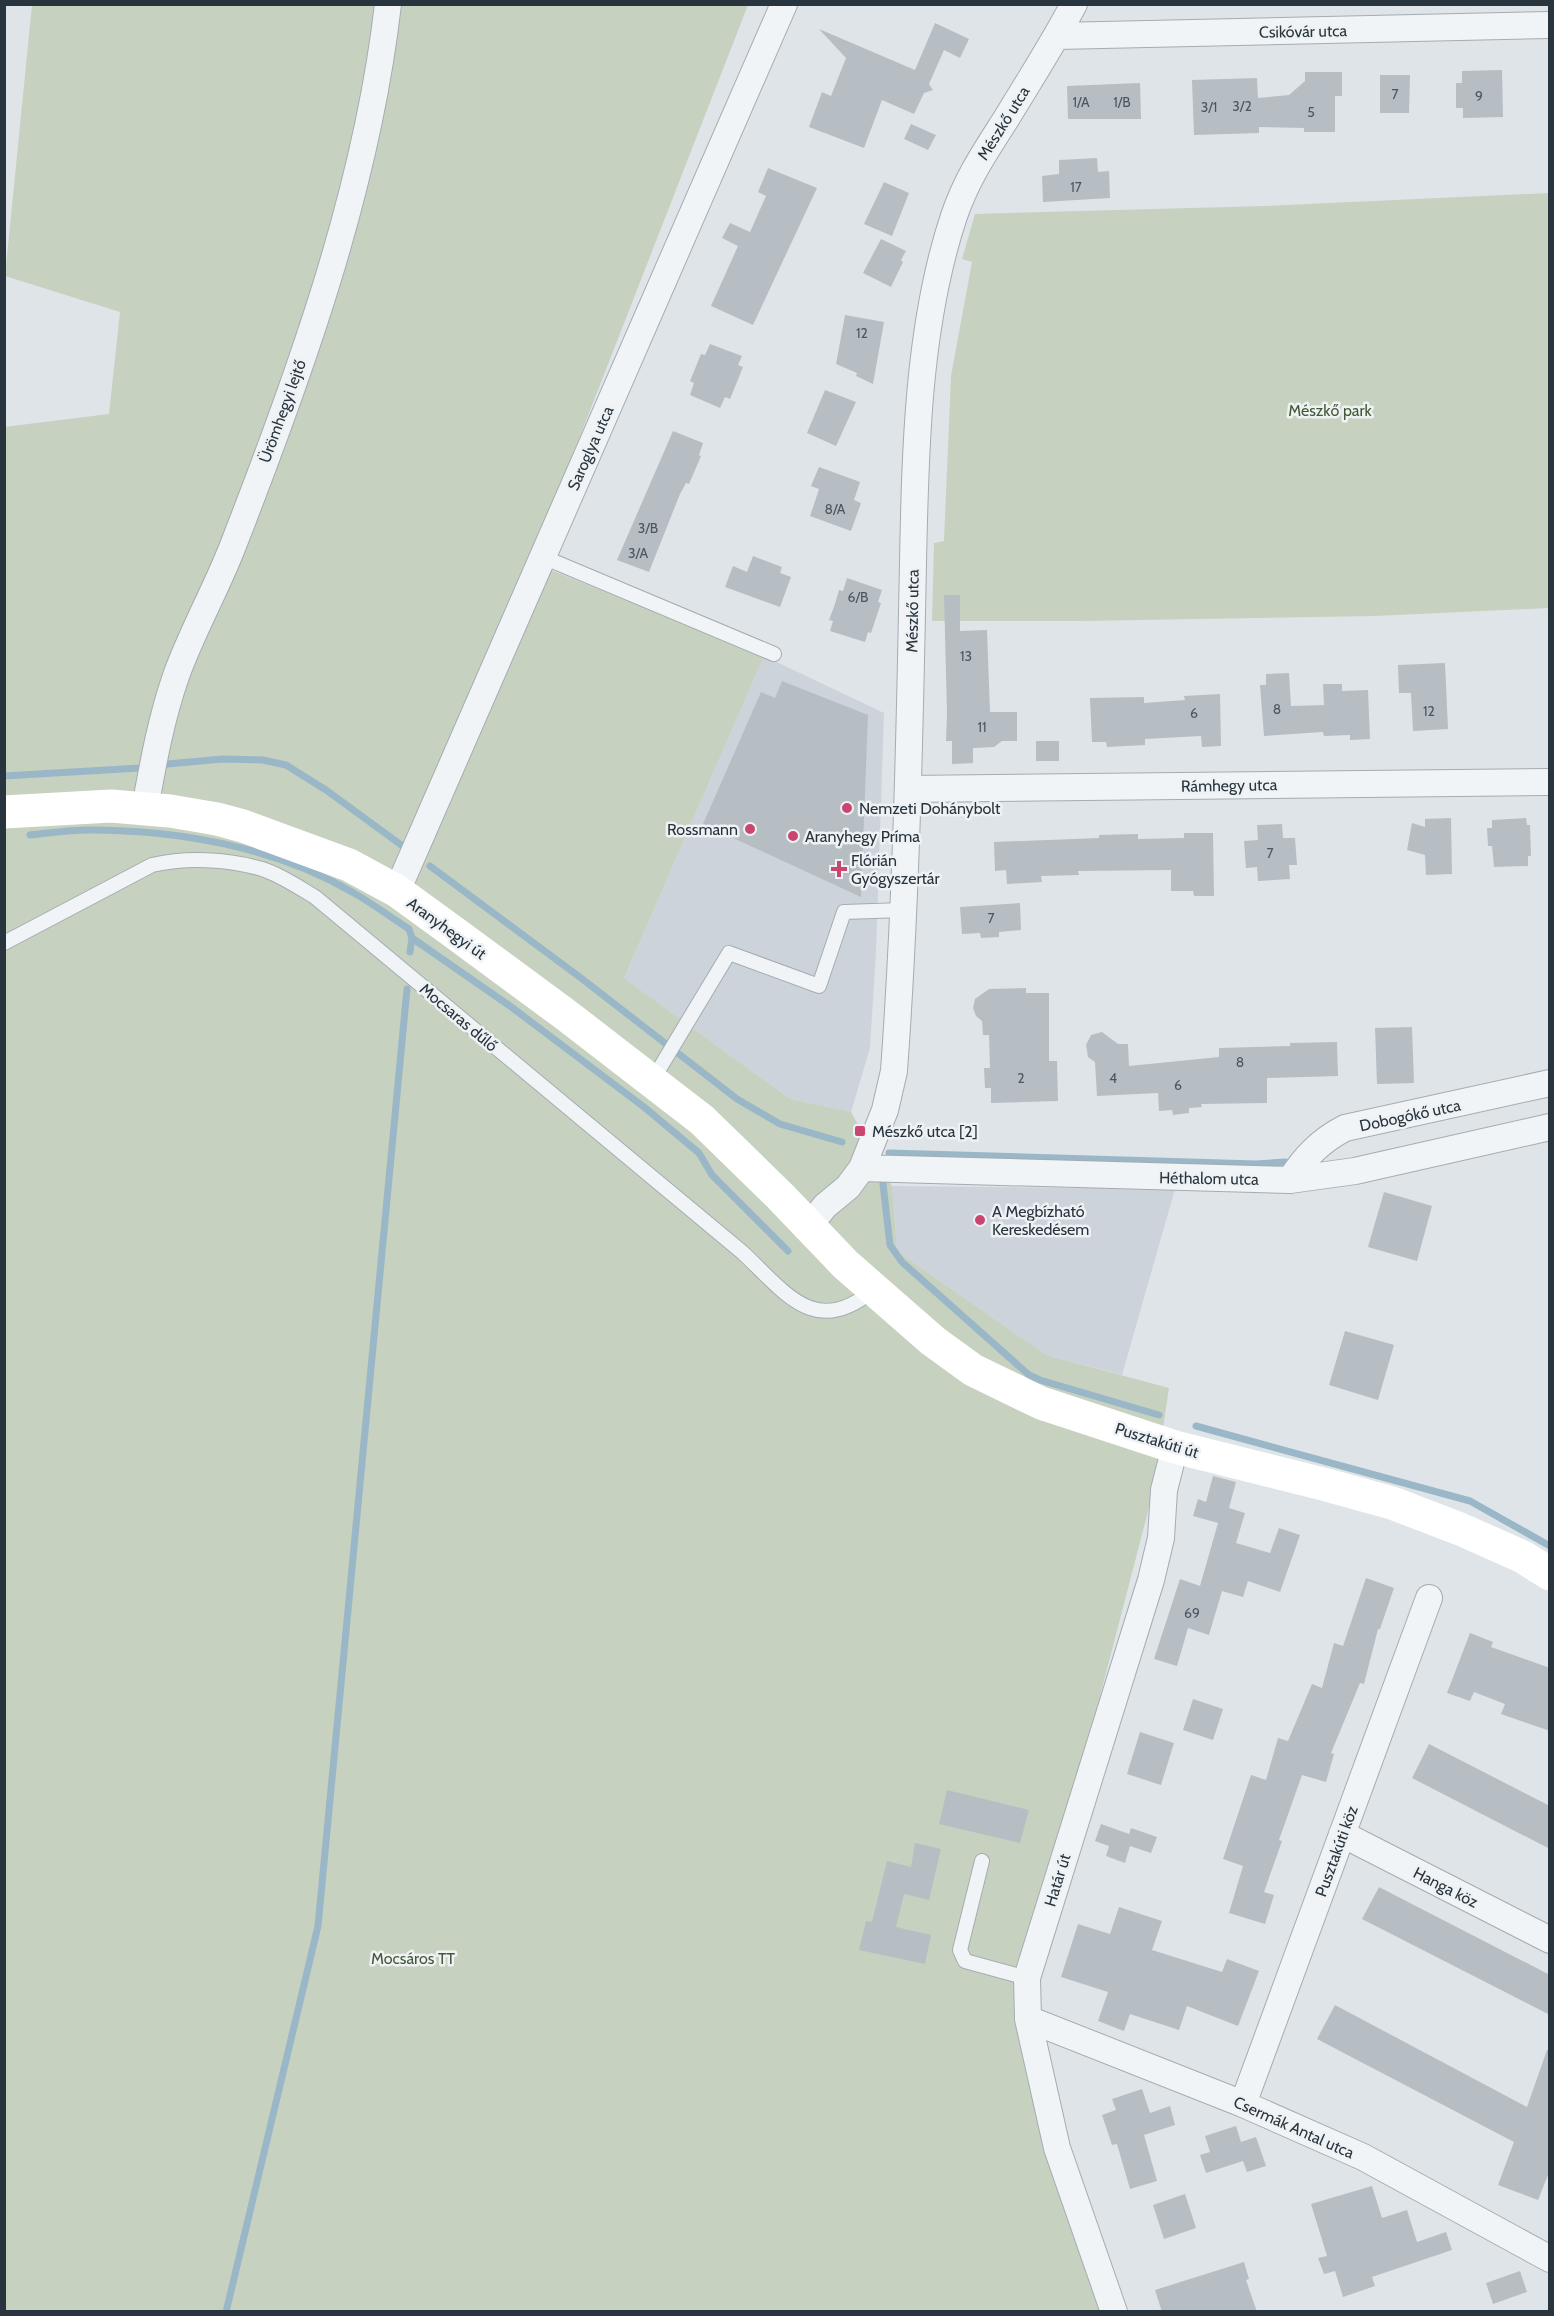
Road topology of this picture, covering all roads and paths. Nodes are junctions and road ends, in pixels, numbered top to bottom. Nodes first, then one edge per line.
1 (388, 4) edge
2 (784, 4) edge
3 (1074, 4) edge
4 (1550, 25) edge
5 (1057, 36) junction
6 (543, 557) junction
7 (774, 654) dead end
8 (1550, 782) edge
9 (908, 789) junction
10 (145, 808) junction
11 (4, 812) edge
12 (397, 891) junction
13 (903, 910) junction
14 (4, 943) edge
15 (659, 1069) junction
16 (1550, 1083) edge
17 (1550, 1127) edge
18 (862, 1168) junction
19 (1290, 1180) junction
20 (809, 1226) junction
21 (873, 1290) junction
22 (1175, 1447) junction
23 (1550, 1574) edge
24 (1429, 1598) dead end
25 (1342, 1834) junction
26 (982, 1861) dead end
27 (1550, 1940) edge
28 (1027, 1978) junction
29 (1028, 2019) junction
30 (1244, 2104) junction
31 (1550, 2259) edge
32 (1114, 2312) edge

1 - 10 street, Ürömhegyi lejtő
2 - 6 street, Saroglya utca
3 - 5 street, Mészkő utca
4 - 5 street, Csikóvár utca
5 - 9 street, Mészkő utca
6 - 7 lane
6 - 12 street, Saroglya utca
8 - 9 street, Rámhegy utca
9 - 13 street, Mészkő utca
10 - 11 street, Aranyhegyi út
10 - 12 street, Aranyhegyi út
12 - 15 street, Aranyhegyi út
13 - 15 lane
13 - 18 street, Mészkő utca
14 - 21 lane, Mocsaras dűlő
15 - 20 street, Aranyhegyi út
16 - 19 street, Dobogókő utca
17 - 19 street, Héthalom utca
18 - 19 street, Héthalom utca
18 - 20 street, Mészkő utca
20 - 21 street, Pusztakúti út
21 - 22 street, Pusztakúti út
22 - 23 street, Pusztakúti út
22 - 28 street, Határ út
24 - 25 street, Pusztakúti köz
25 - 27 street, Hanga köz
25 - 30 street, Pusztakúti köz
26 - 28 lane
28 - 29 street, Határ út
29 - 30 street, Csermák Antal utca
29 - 32 street, Határ út
30 - 31 street, Csermák Antal utca

